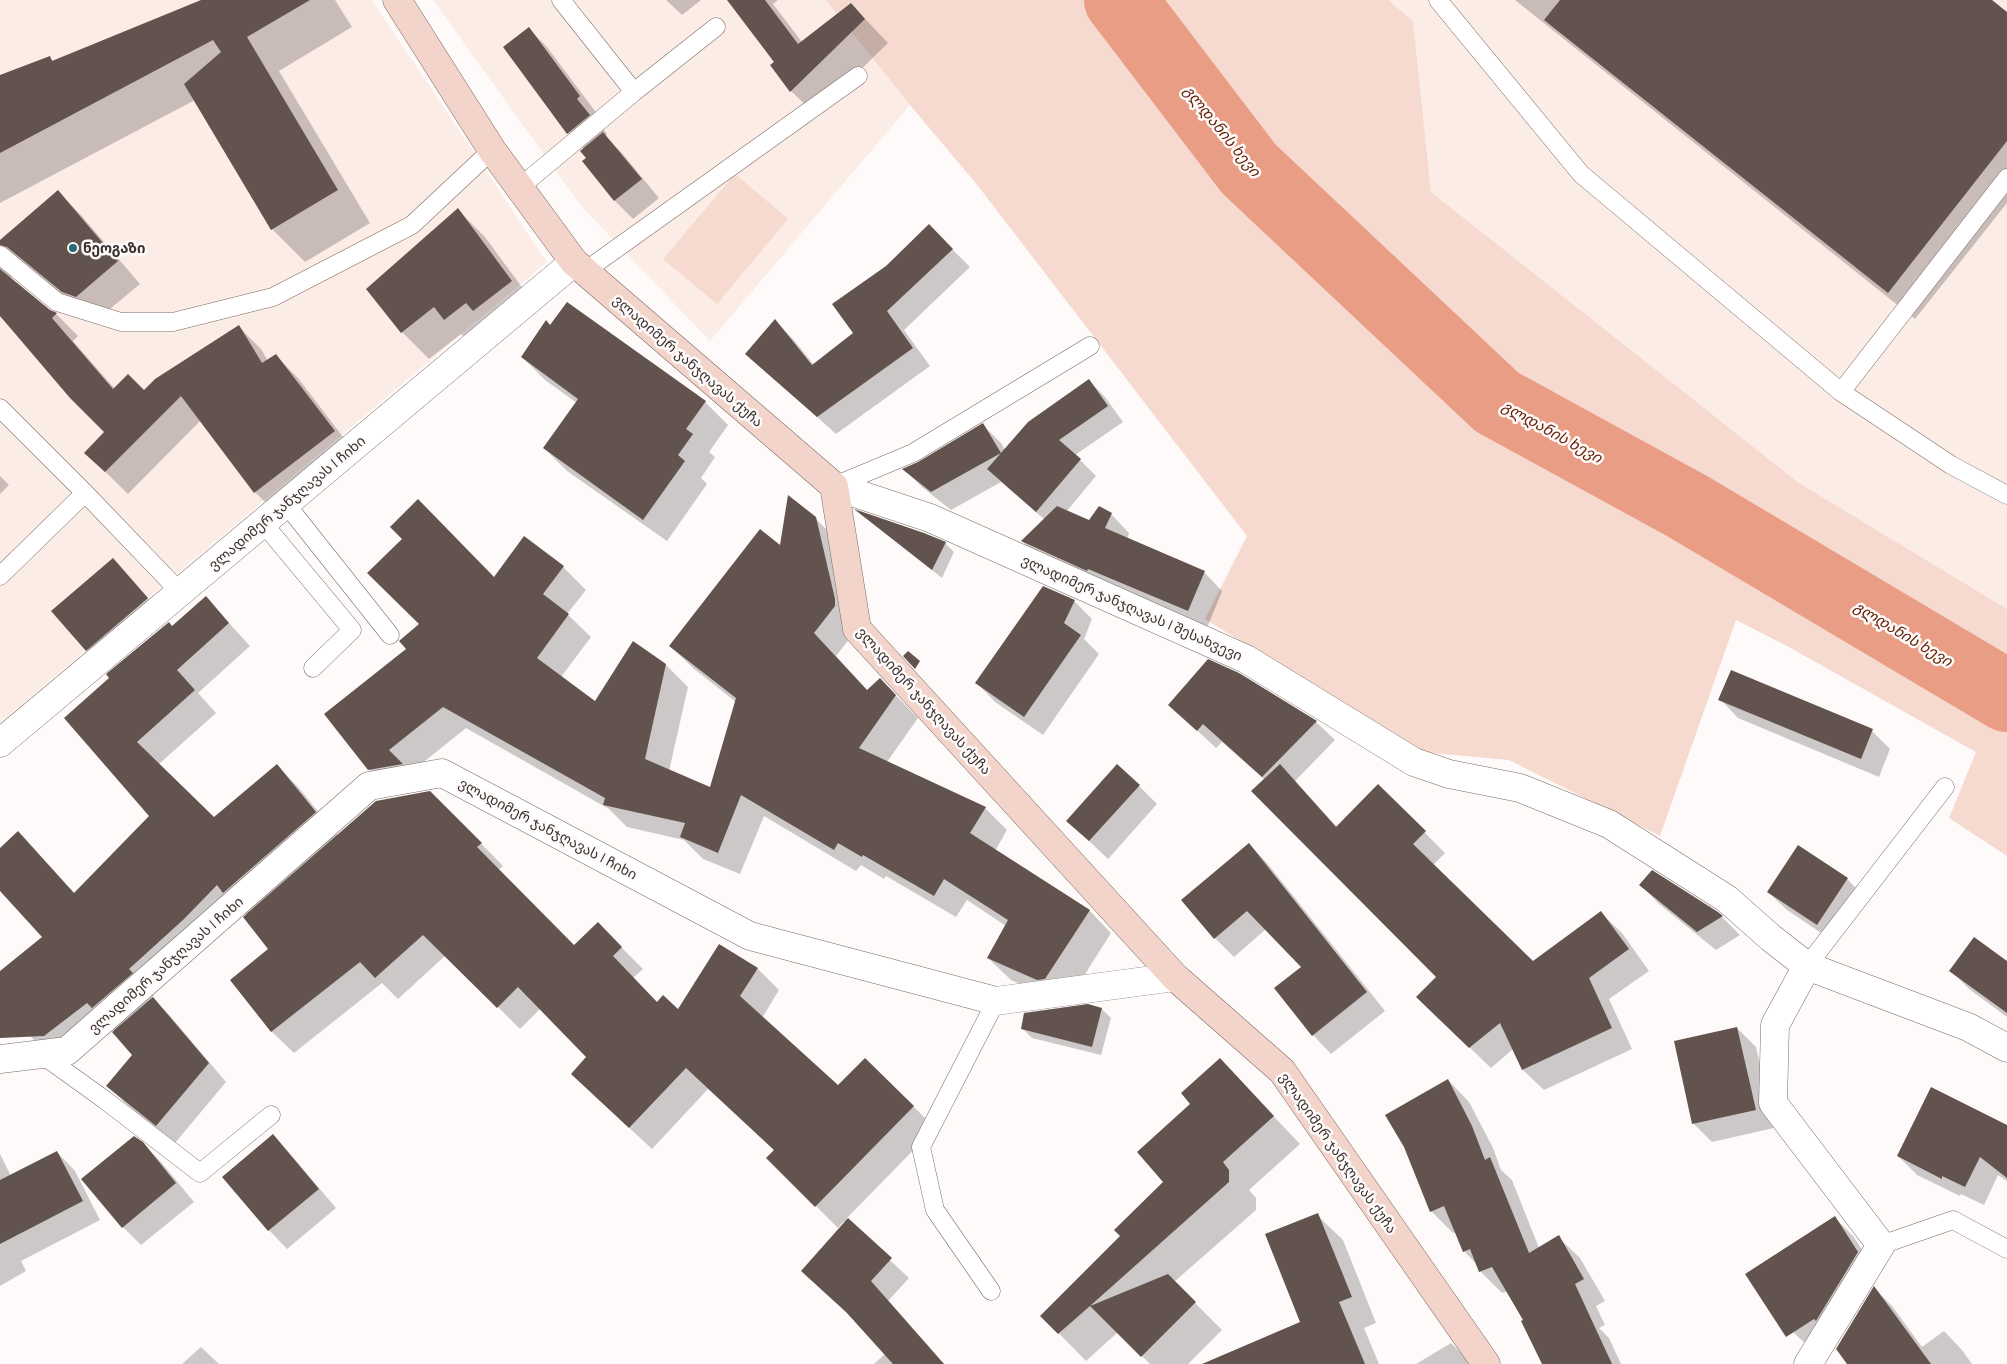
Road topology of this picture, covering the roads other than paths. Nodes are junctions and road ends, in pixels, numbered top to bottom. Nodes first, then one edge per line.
1 (397, 0) edge
2 (561, 0) edge
3 (1438, 0) edge
4 (716, 26) dead end
5 (858, 76) dead end
6 (634, 92) junction
7 (492, 150) junction
8 (2007, 178) edge
9 (520, 187) junction
10 (0, 255) edge
11 (580, 267) junction
12 (1090, 346) dead end
13 (1841, 392) junction
14 (0, 408) edge
15 (834, 486) junction
16 (85, 493) junction
17 (2007, 495) edge
18 (286, 504) junction
19 (263, 523) junction
20 (0, 576) edge
21 (180, 592) junction
22 (390, 635) dead end
23 (313, 668) dead end
24 (0, 744) edge
25 (1944, 787) dead end
26 (1808, 966) junction
27 (1175, 977) junction
28 (996, 1001) junction
29 (2007, 1048) edge
30 (41, 1054) junction
31 (0, 1058) edge
32 (271, 1115) dead end
33 (1881, 1245) junction
34 (2007, 1249) edge
35 (991, 1291) dead end
36 (1486, 1364) edge
37 (1808, 1364) edge

1 - 7 street, ვლადიმერ ჯანჯღავას ქუჩა
2 - 6 lane
3 - 13 lane
4 - 6 lane
5 - 11 lane
6 - 9 lane
7 - 9 street, ვლადიმერ ჯანჯღავას ქუჩა
7 - 10 lane
8 - 13 lane
9 - 11 street, ვლადიმერ ჯანჯღავას ქუჩა
11 - 15 street, ვლადიმერ ჯანჯღავას ქუჩა
11 - 18 street, ვლადიმერ ჯანჯღავას I ჩიხი
12 - 15 lane
13 - 17 lane
14 - 16 lane
15 - 26 street, ვლადიმერ ჯანჯღავას I შესახვევი
15 - 27 street, ვლადიმერ ჯანჯღავას ქუჩა
16 - 20 lane
16 - 21 lane
18 - 19 street, ვლადიმერ ჯანჯღავას I ჩიხი
18 - 22 lane
19 - 21 street, ვლადიმერ ჯანჯღავას I ჩიხი
19 - 23 lane
21 - 24 street, ვლადიმერ ჯანჯღავას I ჩიხი
25 - 26 lane
26 - 29 street
26 - 33 street
27 - 28 street, ვლადიმერ ჯანჯღავას I ჩიხი
27 - 36 street, ვლადიმერ ჯანჯღავას ქუჩა
28 - 30 street, ვლადიმერ ჯანჯღავას I ჩიხი
28 - 35 lane
30 - 31 street, ვლადიმერ ჯანჯღავას I ჩიხი
30 - 32 lane
33 - 34 lane
33 - 37 street

